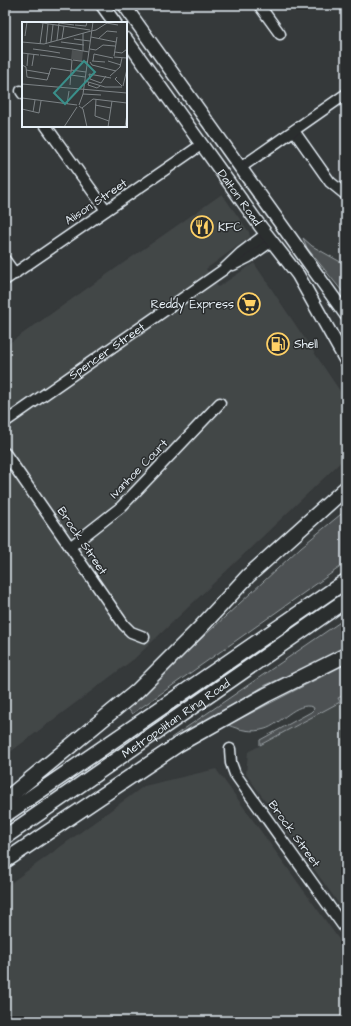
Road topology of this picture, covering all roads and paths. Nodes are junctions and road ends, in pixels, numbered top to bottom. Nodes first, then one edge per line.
1 (102, 5) edge
2 (124, 5) edge
3 (259, 5) edge
4 (114, 22) edge
5 (280, 34) dead end
6 (127, 40) edge
7 (346, 94) edge
8 (47, 127) edge
9 (294, 131) junction
10 (202, 144) junction
11 (240, 168) junction
12 (346, 194) edge
13 (106, 210) junction
14 (283, 228) junction
15 (269, 237) junction
16 (5, 260) edge
17 (15, 274) junction
18 (5, 280) edge
19 (345, 311) edge
20 (346, 361) edge
21 (220, 403) dead end
22 (5, 422) edge
23 (5, 452) edge
24 (346, 488) edge
25 (70, 547) junction
26 (346, 581) edge
27 (346, 600) edge
28 (144, 636) dead end
29 (346, 655) edge
30 (230, 749) dead end
31 (5, 800) edge
32 (5, 815) edge
33 (5, 837) edge
34 (5, 861) edge
35 (346, 930) edge

1 - 4 main road
2 - 11 main road, Dalton Road
3 - 5 street
6 - 10 main road, Dalton Road
7 - 9 street
8 - 13 street
9 - 11 street
9 - 12 street
10 - 13 street, Alison Street
10 - 15 main road, Dalton Road
11 - 14 main road, Dalton Road
13 - 17 street, Alison Street
14 - 15 main road, Spencer Street
14 - 19 main road, Dalton Road
15 - 20 main road, Dalton Road
15 - 22 street, Spencer Street
16 - 17 street
17 - 18 street, Alison Street
21 - 25 street, Ivanhoe Court
23 - 25 street, Brock Street
24 - 31 highway
25 - 28 street, Brock Street
26 - 32 highway, Metropolitan Ring Road
27 - 33 highway, Metropolitan Ring Road
29 - 34 highway
30 - 35 street, Brock Street

